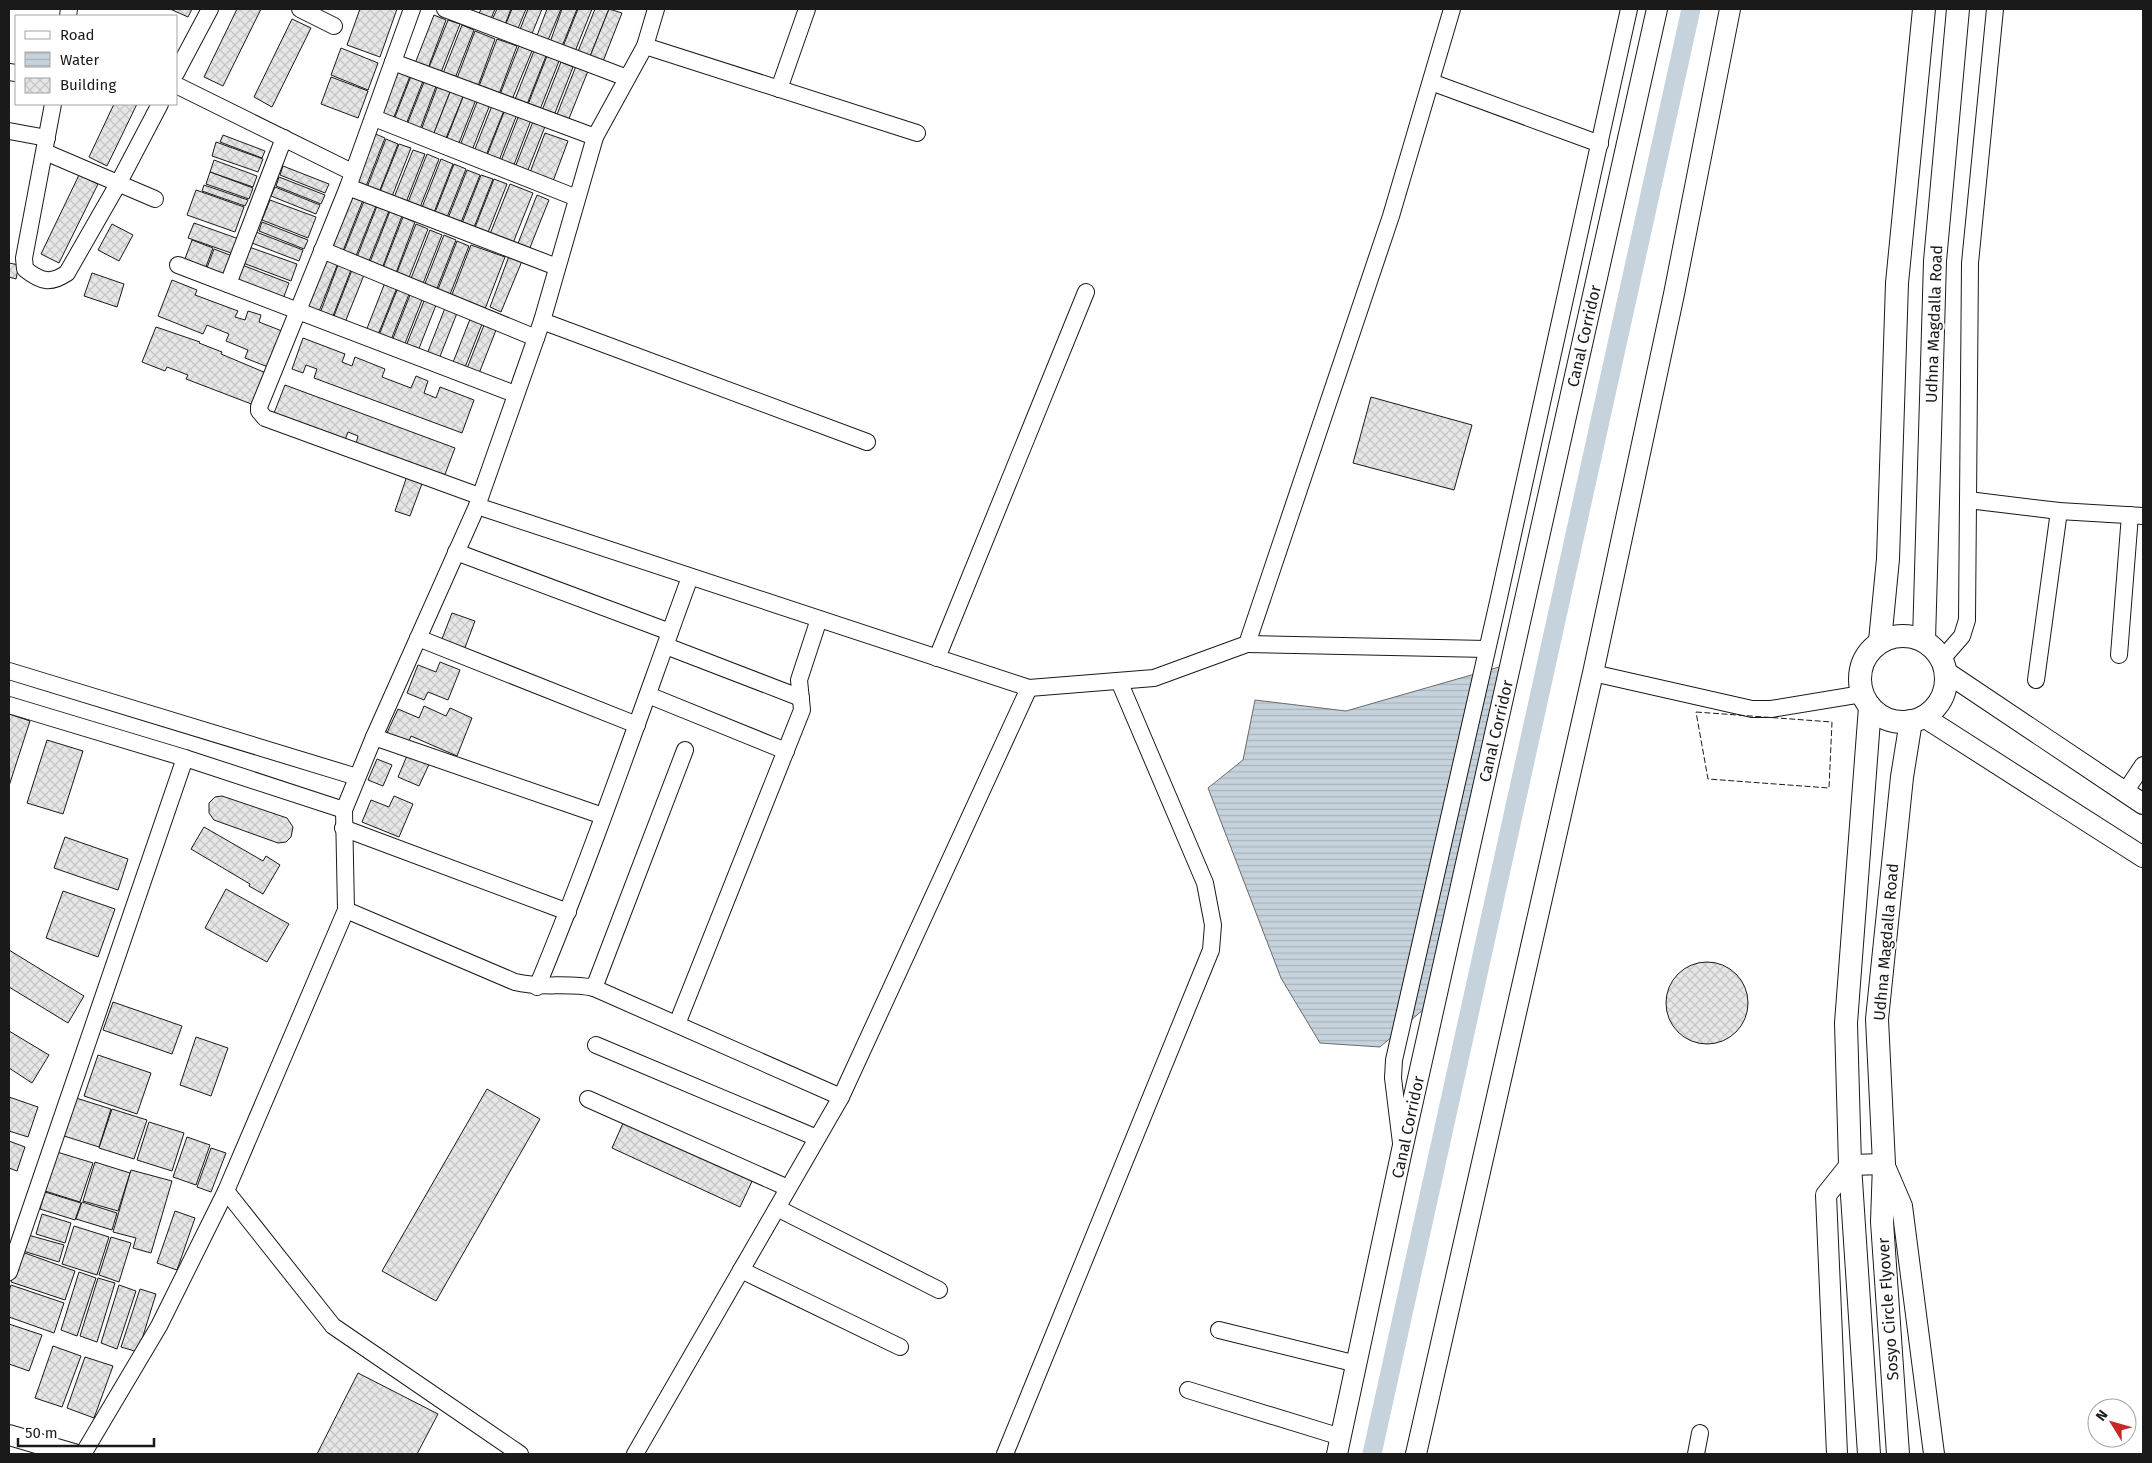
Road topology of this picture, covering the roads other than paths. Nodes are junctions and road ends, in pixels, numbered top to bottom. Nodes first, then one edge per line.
1 (210, 9) edge
2 (300, 9) edge
3 (412, 9) edge
4 (445, 9) edge
5 (807, 9) edge
6 (1452, 9) edge
7 (1628, 9) edge
8 (1657, 9) edge
9 (1730, 9) edge
10 (1924, 9) edge
11 (1958, 9) edge
12 (1995, 9) edge
13 (650, 10) edge
14 (334, 26) dead end
15 (644, 46) junction
16 (393, 62) junction
17 (178, 69) edge
18 (627, 78) junction
19 (1432, 82) junction
20 (178, 85) edge
21 (779, 89) junction
22 (53, 105) edge
23 (159, 105) edge
24 (374, 118) junction
25 (9, 131) edge
26 (917, 133) dead end
27 (595, 137) junction
28 (284, 138) junction
29 (1600, 144) junction
30 (46, 145) junction
31 (350, 180) junction
32 (118, 184) junction
33 (577, 198) junction
34 (155, 199) dead end
35 (322, 250) junction
36 (178, 265) dead end
37 (557, 267) junction
38 (228, 284) junction
39 (1086, 292) dead end
40 (298, 311) junction
41 (542, 320) junction
42 (536, 338) junction
43 (515, 394) junction
44 (867, 442) dead end
45 (1968, 500) junction
46 (478, 501) junction
47 (2059, 511) junction
48 (2137, 515) edge
49 (456, 552) junction
50 (690, 577) junction
51 (818, 619) junction
52 (418, 638) junction
53 (668, 639) junction
54 (1924, 640) junction
55 (1880, 641) junction
56 (1246, 644) junction
57 (1487, 649) junction
58 (2119, 655) dead end
59 (937, 658) junction
60 (1944, 666) junction
61 (9, 671) edge
62 (1593, 673) junction
63 (2036, 680) dead end
64 (1119, 681) junction
65 (1029, 688) junction
66 (648, 695) junction
67 (801, 698) junction
68 (1866, 701) junction
69 (9, 705) edge
70 (1917, 719) junction
71 (636, 725) junction
72 (374, 737) junction
73 (685, 750) dead end
74 (786, 751) junction
75 (185, 758) junction
76 (2143, 766) edge
77 (357, 777) junction
78 (2126, 792) junction
79 (2143, 804) edge
80 (344, 810) junction
81 (603, 816) junction
82 (343, 828) junction
83 (2143, 857) edge
84 (346, 910) junction
85 (568, 912) junction
86 (537, 986) junction
87 (594, 988) junction
88 (678, 1024) junction
89 (596, 1045) dead end
90 (841, 1097) junction
91 (588, 1099) dead end
92 (818, 1138) junction
93 (1402, 1150) junction
94 (1884, 1164) junction
95 (1850, 1165) junction
96 (788, 1188) junction
97 (226, 1191) junction
98 (777, 1208) junction
99 (741, 1270) junction
100 (9, 1272) edge
101 (939, 1290) dead end
102 (1219, 1330) dead end
103 (900, 1347) dead end
104 (1356, 1364) junction
105 (1188, 1390) dead end
106 (1700, 1433) dead end
107 (9, 1435) edge
108 (1339, 1446) edge
109 (74, 1454) edge
110 (83, 1454) edge
111 (520, 1454) edge
112 (635, 1454) edge
113 (1004, 1454) edge
114 (1416, 1454) edge
115 (1696, 1454) edge
116 (1837, 1454) edge
117 (1869, 1454) edge
118 (1898, 1454) edge
119 (1934, 1454) edge

1 - 17 street
2 - 14 street
3 - 16 street
4 - 18 street
5 - 21 street
6 - 19 street
7 - 29 street
8 - 93 street, Canal Corridor
9 - 62 street
10 - 55 main road
11 - 54 main road, Udhna Magdalla Road
12 - 45 street
13 - 15 street
15 - 18 street
15 - 21 street
16 - 24 street
16 - 27 street
18 - 27 street
19 - 29 street
19 - 56 street
20 - 28 street
21 - 26 street
22 - 30 street
23 - 32 street
24 - 31 street
24 - 33 street
25 - 30 street
27 - 33 street
28 - 31 street
28 - 38 street
29 - 57 street
30 - 32 street
30 - 32 street
31 - 35 street
31 - 37 street
32 - 34 street
33 - 37 street
35 - 40 street
35 - 42 street
36 - 38 street
37 - 41 street
38 - 40 street
39 - 59 street
40 - 43 street
40 - 46 street
41 - 42 street
41 - 44 street
42 - 43 street
43 - 46 street
45 - 47 street
45 - 60 street
46 - 49 street
46 - 50 street
47 - 48 street
47 - 63 street
48 - 58 street
49 - 52 street
49 - 53 street
50 - 51 street
50 - 53 street
51 - 59 street
51 - 67 street
52 - 71 street
52 - 72 street
53 - 66 street
53 - 67 street
54 - 55 main road
54 - 60 main road
55 - 68 main road
56 - 57 street
56 - 64 street
57 - 93 street
59 - 65 street
60 - 70 main road
60 - 78 street
61 - 77 street
62 - 68 street
62 - 114 street
64 - 65 street
64 - 113 street
65 - 90 street
66 - 71 street
66 - 74 street
67 - 74 street
68 - 70 main road
68 - 95 main road, Sosyo Circle Flyover
69 - 75 street
70 - 83 street
70 - 94 main road, Udhna Magdalla Road
71 - 81 street
72 - 77 street
72 - 81 street
73 - 87 street
74 - 88 street
75 - 80 street
75 - 100 street
76 - 78 street
77 - 80 street
78 - 79 street
80 - 82 street
81 - 85 street
82 - 84 street
82 - 85 street
84 - 86 street
84 - 97 street
85 - 86 street
86 - 87 street
87 - 88 street
88 - 90 street
89 - 92 street
90 - 92 street
91 - 96 street
92 - 96 street
93 - 104 street, Canal Corridor
94 - 95 street
94 - 118 main road, Sosyo Circle Flyover
94 - 119 street
95 - 116 street
95 - 117 main road, Sosyo Circle Flyover
96 - 98 street
97 - 110 street
97 - 111 street
98 - 99 street
98 - 101 street
99 - 103 street
99 - 112 street
102 - 104 street
104 - 108 street, Canal Corridor
105 - 108 street
106 - 115 street
107 - 109 street

